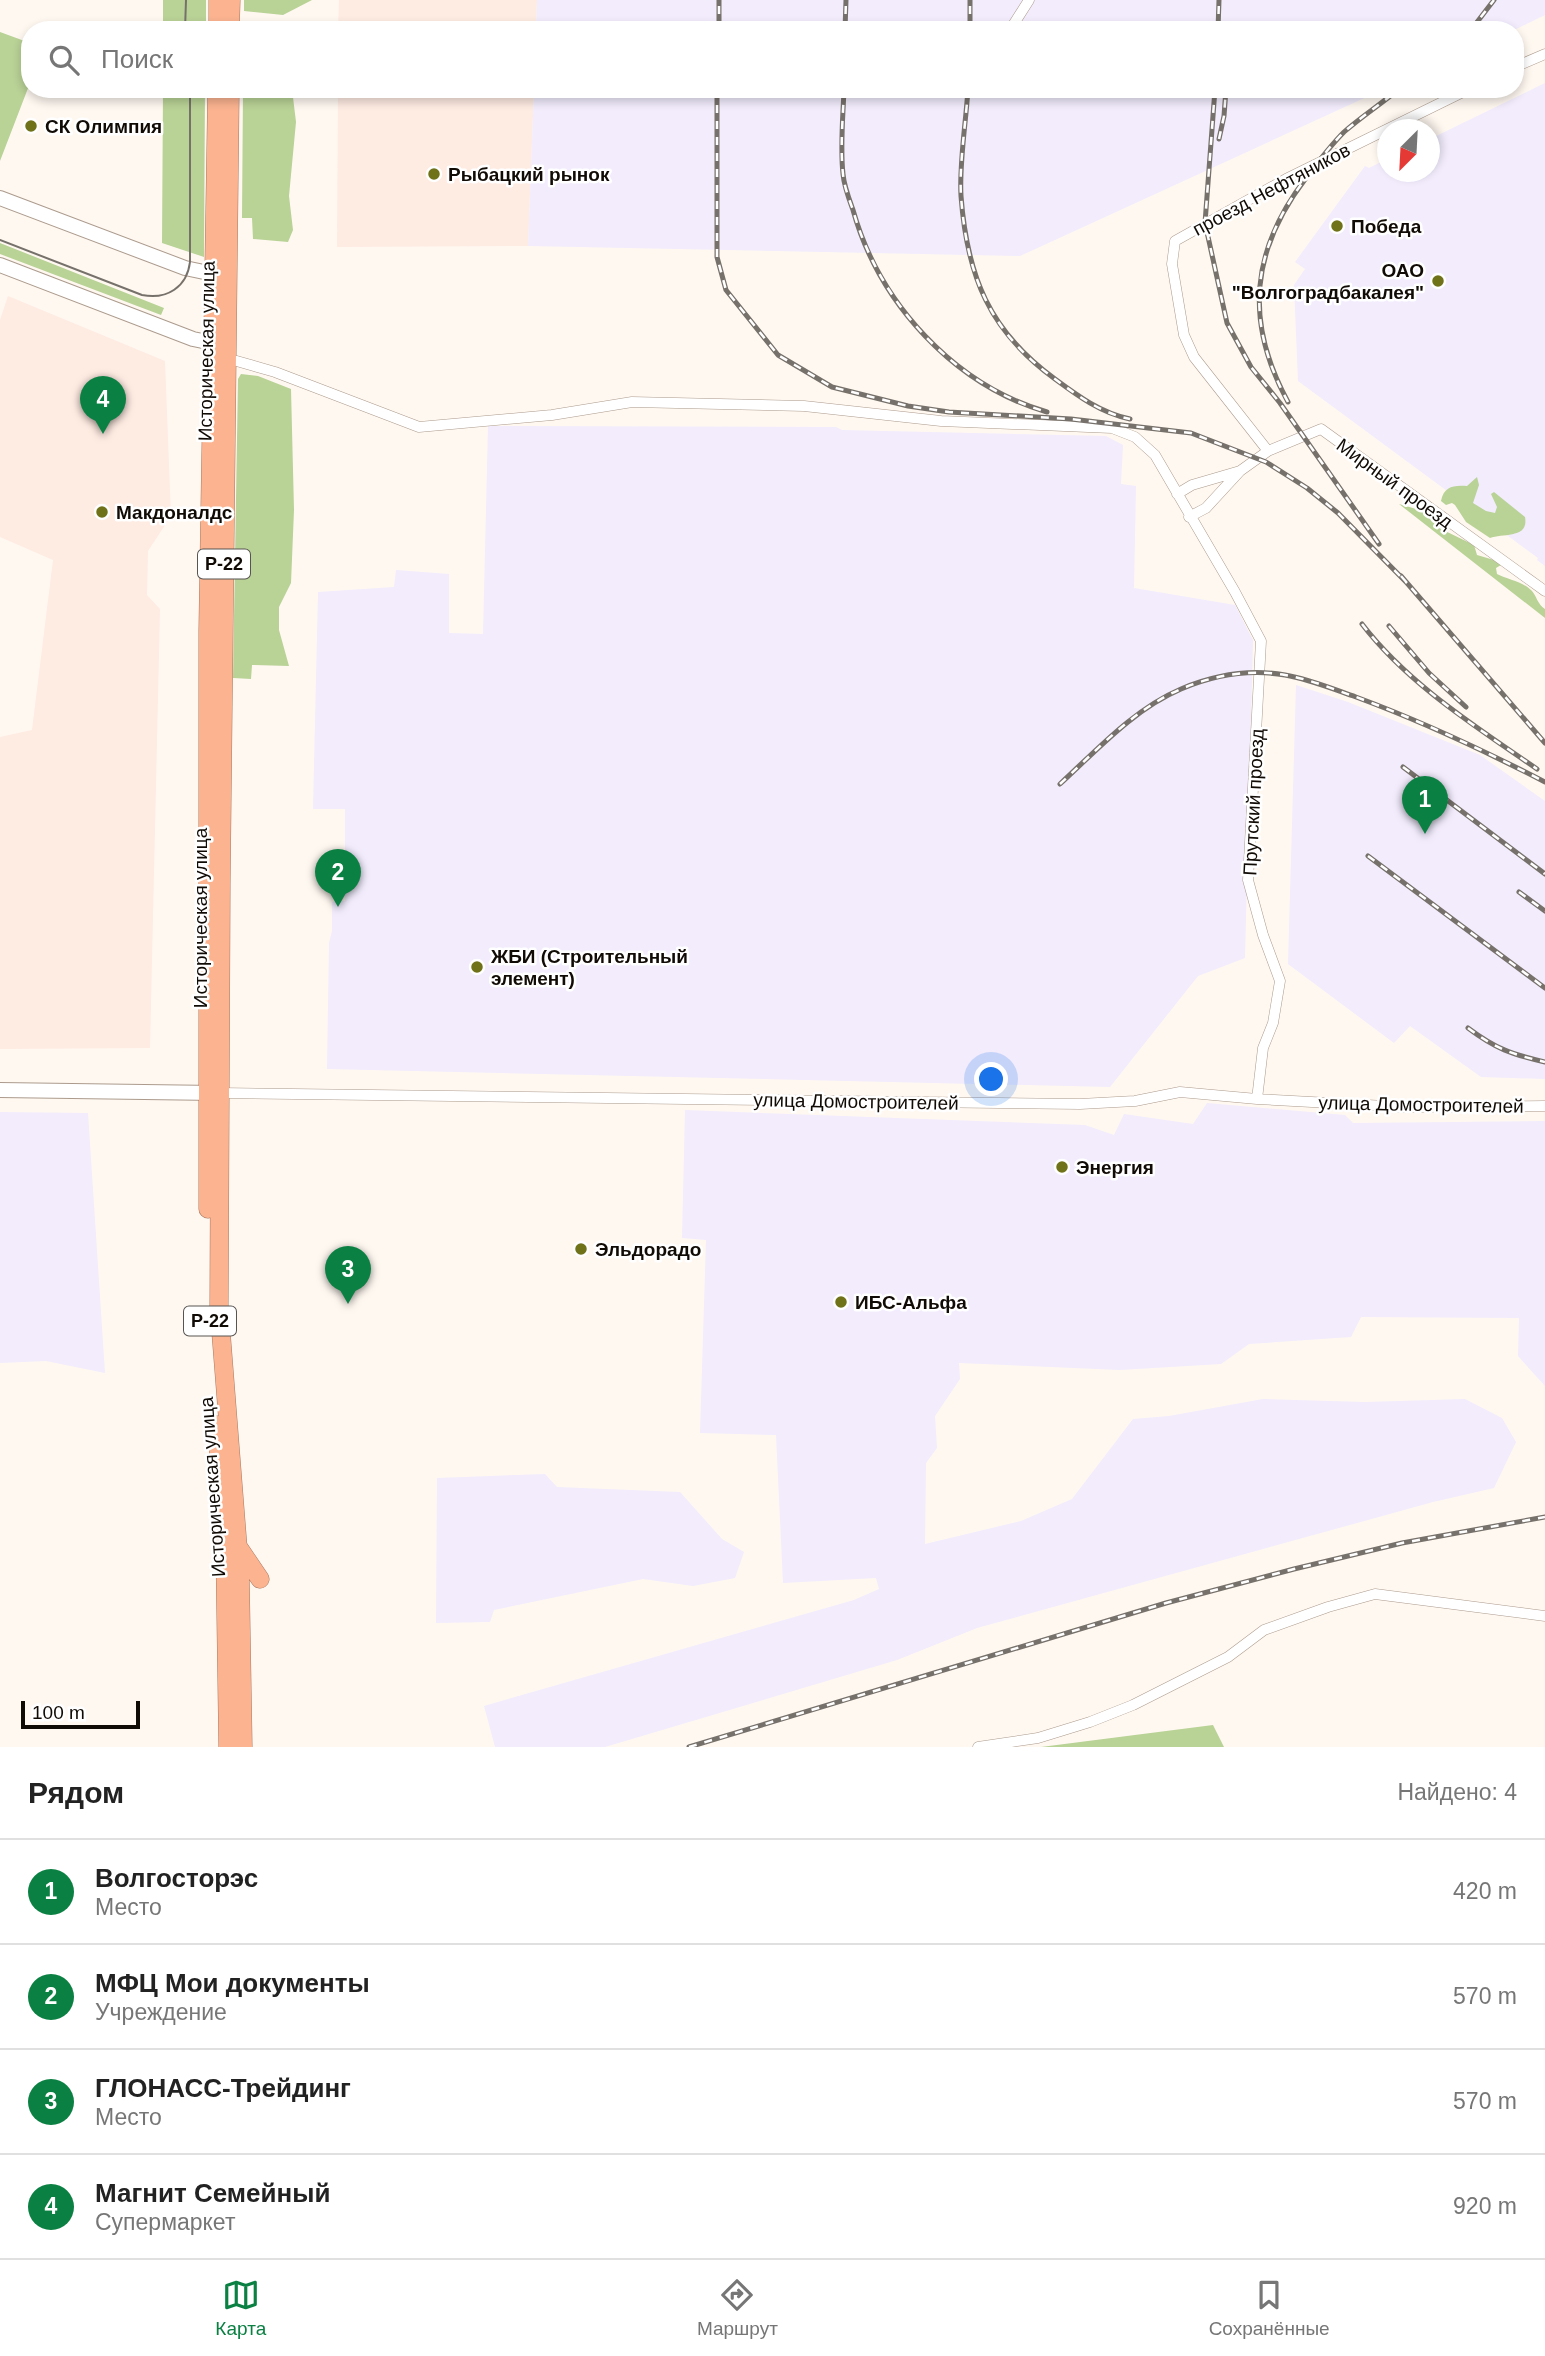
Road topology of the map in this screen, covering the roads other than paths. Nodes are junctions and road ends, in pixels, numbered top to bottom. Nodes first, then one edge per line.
1 (218, 0) edge
2 (231, 0) edge
3 (1029, 0) edge
4 (218, 21) edge
5 (230, 21) edge
6 (1016, 21) edge
7 (1545, 54) edge
8 (1524, 64) edge
9 (217, 98) edge
10 (230, 98) edge
11 (1451, 98) edge
12 (0, 198) edge
13 (0, 265) edge
14 (221, 275) junction
15 (222, 350) junction
16 (1268, 451) junction
17 (1240, 471) junction
18 (1177, 494) junction
19 (1189, 517) junction
20 (1545, 591) edge
21 (0, 1090) edge
22 (214, 1093) junction
23 (1257, 1099) junction
24 (1545, 1106) edge
25 (1545, 1616) edge
26 (228, 1747) edge
27 (243, 1747) edge
28 (978, 1747) edge

1 - 4 highway
2 - 5 highway
3 - 6 street
7 - 8 street
9 - 14 highway, Историческая улица / Р-22
10 - 14 highway, Историческая улица / Р-22
11 - 16 street, проезд Нефтяников
12 - 14 main road
13 - 15 main road
14 - 15 highway, Историческая улица / Р-22
15 - 18 street, Прутский проезд
15 - 22 highway, Историческая улица / Р-22
16 - 17 street, Мирный проезд
16 - 20 street, Мирный проезд
17 - 18 street
17 - 19 street
18 - 19 street, Прутский проезд
19 - 23 street, Прутский проезд
21 - 22 main road
22 - 23 street, улица Домостроителей
22 - 26 highway, Историческая улица / Р-22
22 - 27 highway, Историческая улица / Р-22
23 - 24 street, улица Домостроителей
25 - 28 street

